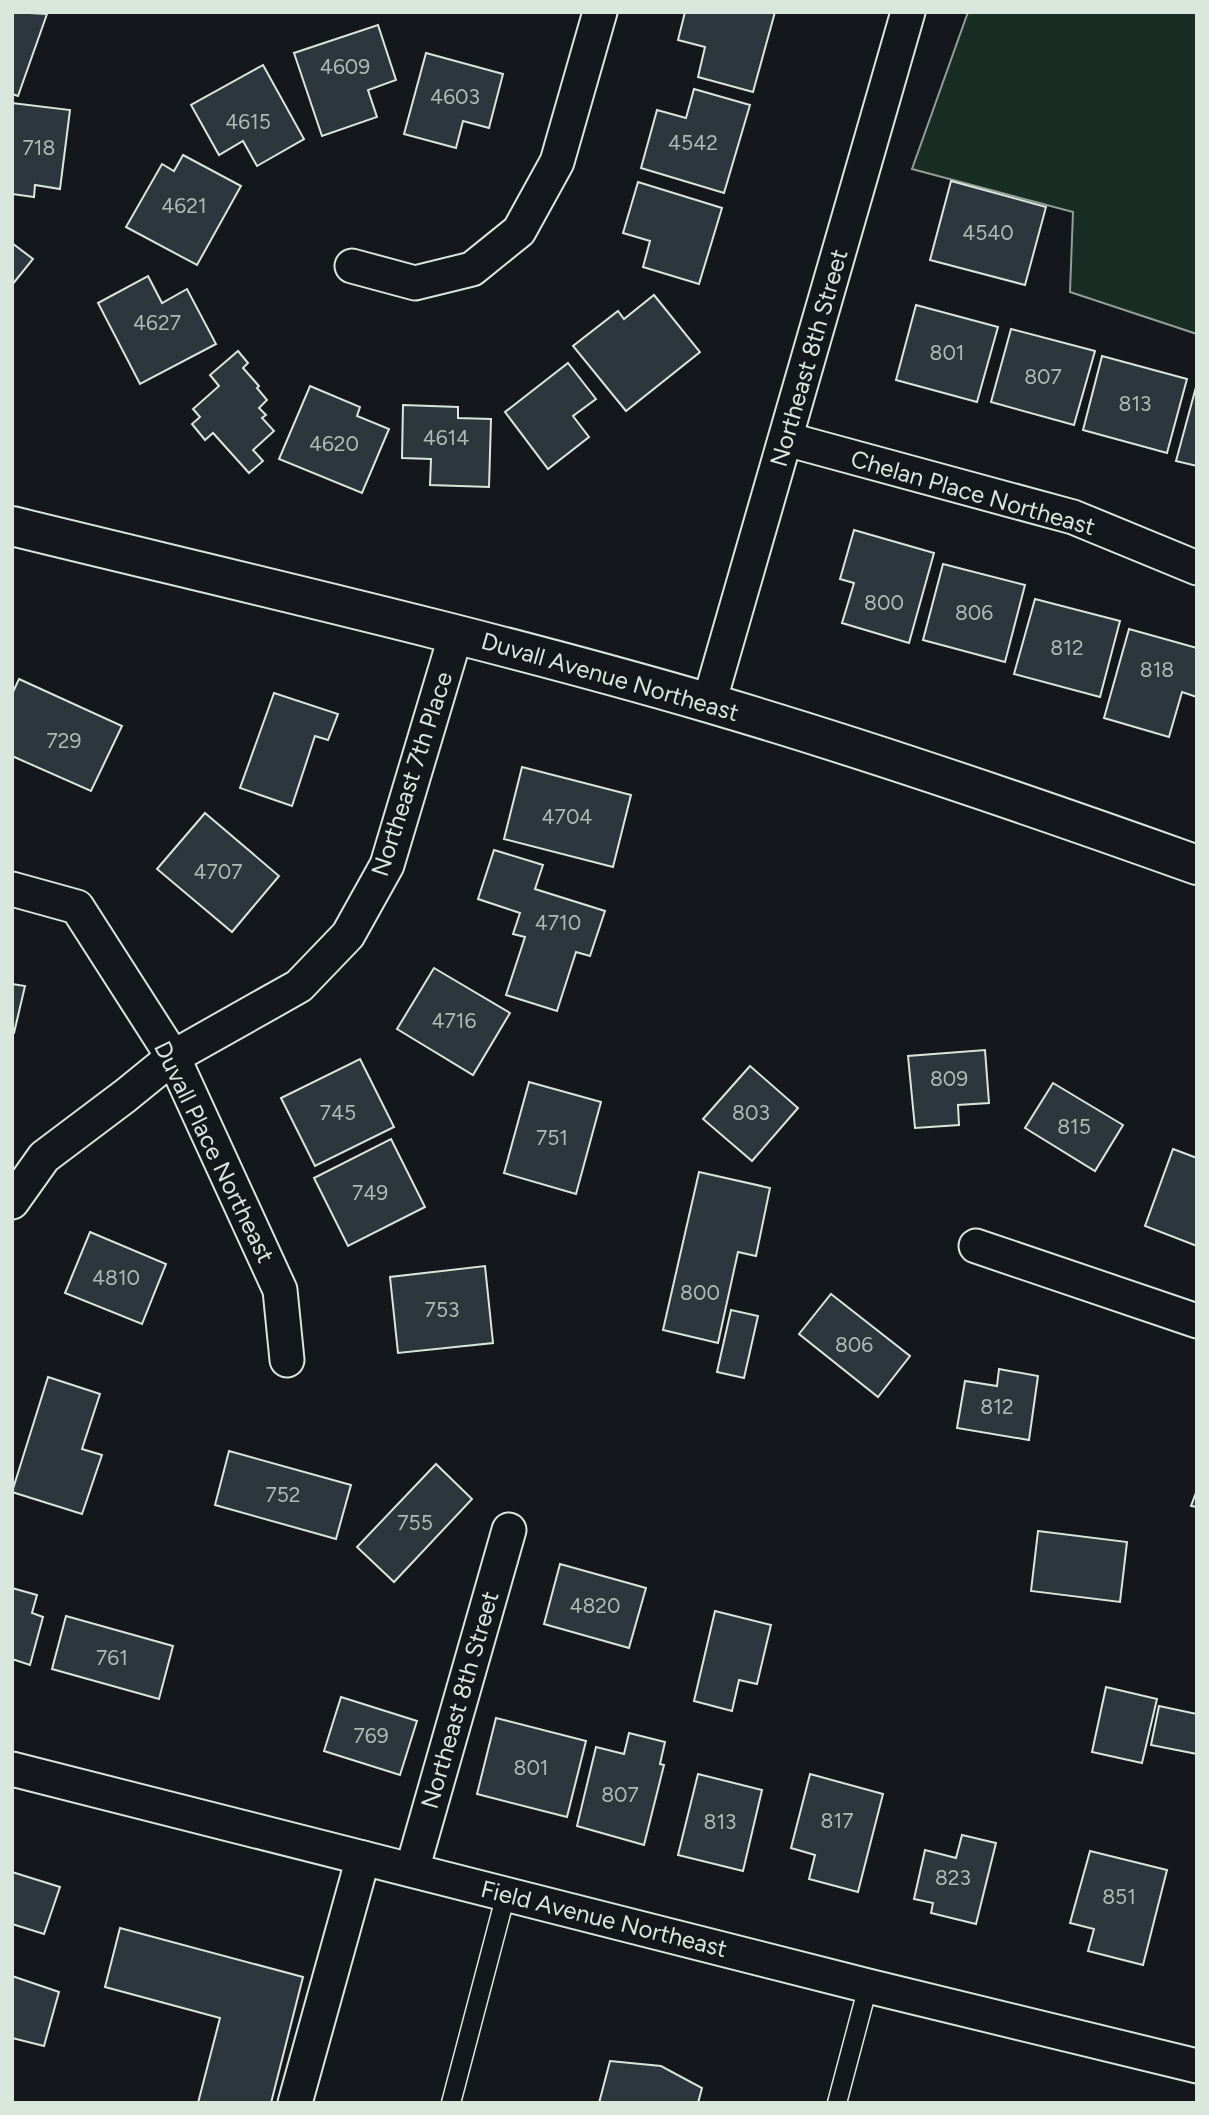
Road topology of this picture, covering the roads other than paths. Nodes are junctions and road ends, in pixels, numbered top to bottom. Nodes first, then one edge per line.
1 (600, 12) edge
2 (908, 12) edge
3 (352, 266) dead end
4 (786, 439) junction
5 (12, 527) edge
6 (1197, 568) edge
7 (456, 634) junction
8 (709, 703) junction
9 (1197, 865) edge
10 (12, 889) edge
11 (173, 1057) junction
12 (12, 1202) edge
13 (975, 1247) dead end
14 (1197, 1321) edge
15 (287, 1360) dead end
16 (509, 1530) dead end
17 (12, 1769) edge
18 (363, 1858) junction
19 (412, 1870) junction
20 (506, 1894) junction
21 (868, 1986) junction
22 (1197, 2067) edge
23 (295, 2103) edge
24 (451, 2103) edge
25 (837, 2103) edge

1 - 3 street
2 - 4 street, Northeast 8th Street
4 - 6 street, Chelan Place Northeast
4 - 8 street, Northeast 8th Street
5 - 7 main road, Duvall Avenue Northeast
7 - 8 main road, Duvall Avenue Northeast
7 - 11 street, Northeast 7th Place
8 - 9 main road, Duvall Avenue Northeast
10 - 11 street, Duvall Place Northeast
11 - 12 street, Northeast 7th Place
11 - 15 street, Duvall Place Northeast
13 - 14 street
16 - 19 street, Northeast 8th Street
17 - 18 street, Field Avenue Northeast
18 - 19 street, Field Avenue Northeast
18 - 23 street
19 - 20 street, Field Avenue Northeast
20 - 21 street, Field Avenue Northeast
20 - 24 lane
21 - 22 street, Field Avenue Northeast
21 - 25 lane

